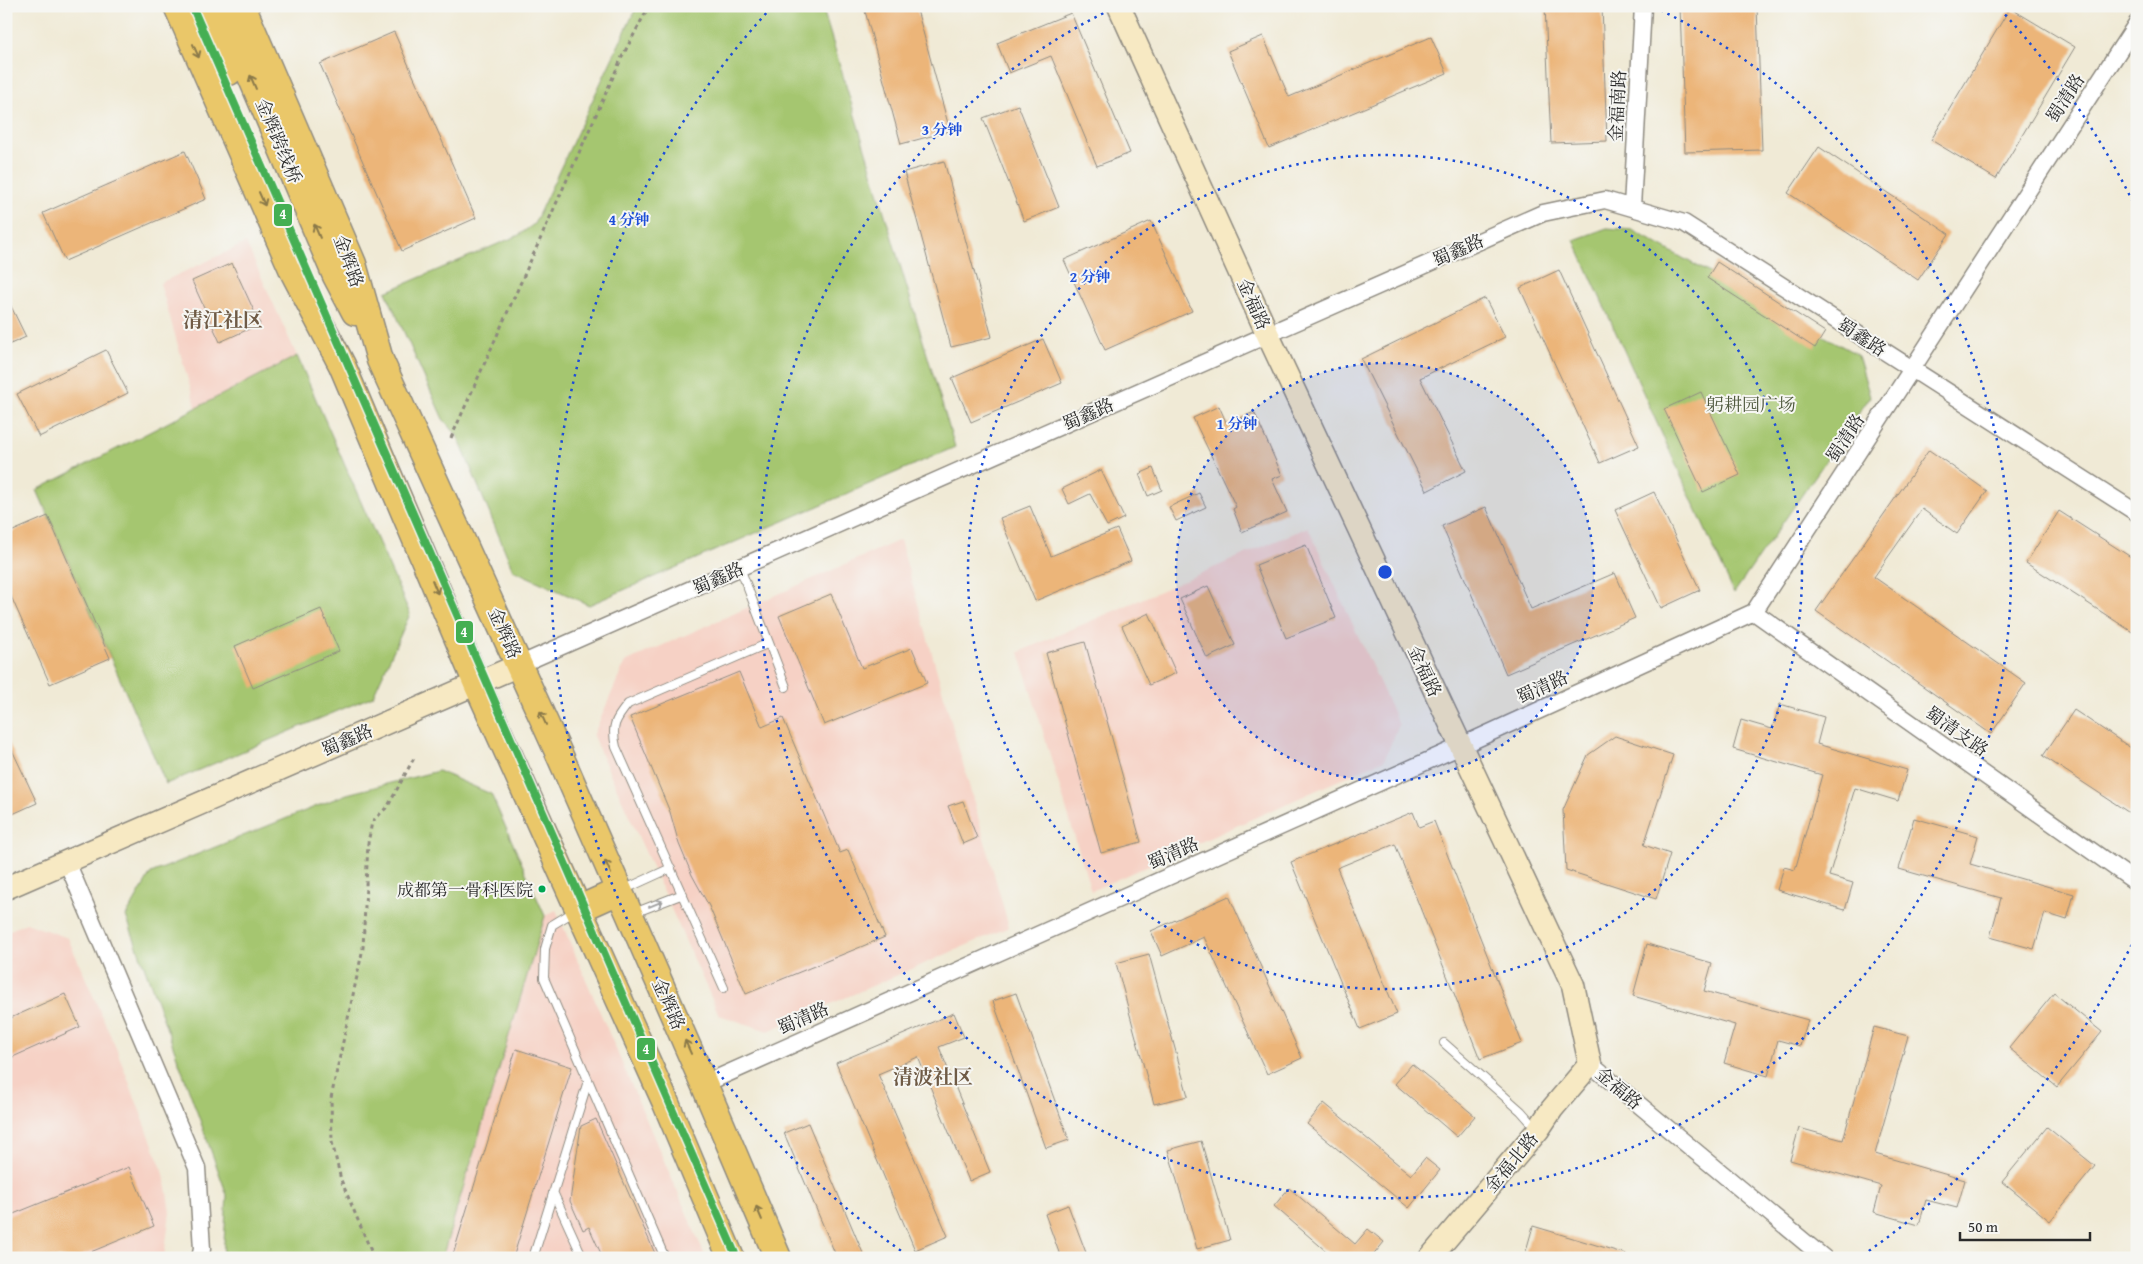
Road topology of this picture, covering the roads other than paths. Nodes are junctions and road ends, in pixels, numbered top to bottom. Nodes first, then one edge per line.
1 (177, 6) edge
2 (200, 6) edge
3 (221, 6) edge
4 (242, 6) edge
5 (1120, 6) edge
6 (1643, 6) edge
7 (2137, 23) edge
8 (1632, 207) junction
9 (325, 271) junction
10 (1268, 335) junction
11 (380, 360) junction
12 (342, 365) junction
13 (1913, 370) junction
14 (2137, 513) edge
15 (740, 568) junction
16 (1754, 612) junction
17 (769, 642) junction
18 (519, 665) junction
19 (477, 684) junction
20 (786, 687) dead end
21 (1461, 746) junction
22 (66, 862) junction
23 (671, 868) junction
24 (2137, 883) edge
25 (6, 888) edge
26 (619, 891) junction
27 (683, 894) junction
28 (578, 909) junction
29 (630, 915) junction
30 (724, 988) dead end
31 (1444, 1043) dead end
32 (1590, 1064) junction
33 (588, 1081) junction
34 (704, 1084) junction
35 (1538, 1130) junction
36 (553, 1192) junction
37 (200, 1258) edge
38 (533, 1258) edge
39 (583, 1258) edge
40 (665, 1258) edge
41 (731, 1258) edge
42 (778, 1258) edge
43 (1430, 1258) edge
44 (1824, 1258) edge

1 -> 12 main road
2 - 9 main road, 金辉跨线桥
9 -> 3 main road, 金辉跨线桥
4 - 11 main road, 金辉路
5 - 10 street, 金福路
6 - 8 street, 金福南路
7 - 13 street, 蜀清路
8 - 10 street, 蜀鑫路
8 - 13 street, 蜀鑫路
9 - 11 main road
9 - 12 main road
10 - 15 street, 蜀鑫路
10 - 21 street, 金福路
11 - 18 main road, 金辉路
12 -> 19 main road
13 - 14 street, 蜀鑫路
13 - 16 street, 蜀清路
15 - 17 lane
15 - 18 street, 蜀鑫路
16 - 21 street, 蜀清路
16 - 24 street, 蜀清支路
17 - 20 lane
17 - 23 lane
18 - 19 street, 蜀鑫路
26 -> 18 main road, 金辉路
19 - 22 street, 蜀鑫路
19 - 28 main road
21 - 32 street, 金福路
21 - 34 street, 蜀清路
22 - 25 street, 蜀鑫路
22 - 37 street
23 - 26 lane
23 - 27 lane
26 - 28 main road
26 - 29 main road, 金辉路
29 -> 27 lane
27 - 30 lane
28 - 33 lane
28 - 41 main road
34 -> 29 main road, 金辉路
31 - 35 lane
32 - 35 street, 金福北路
32 - 44 street, 金福路
33 - 36 lane
33 - 40 lane
42 -> 34 main road, 金辉路
35 - 43 street, 金福北路
36 - 38 lane
36 - 39 lane

